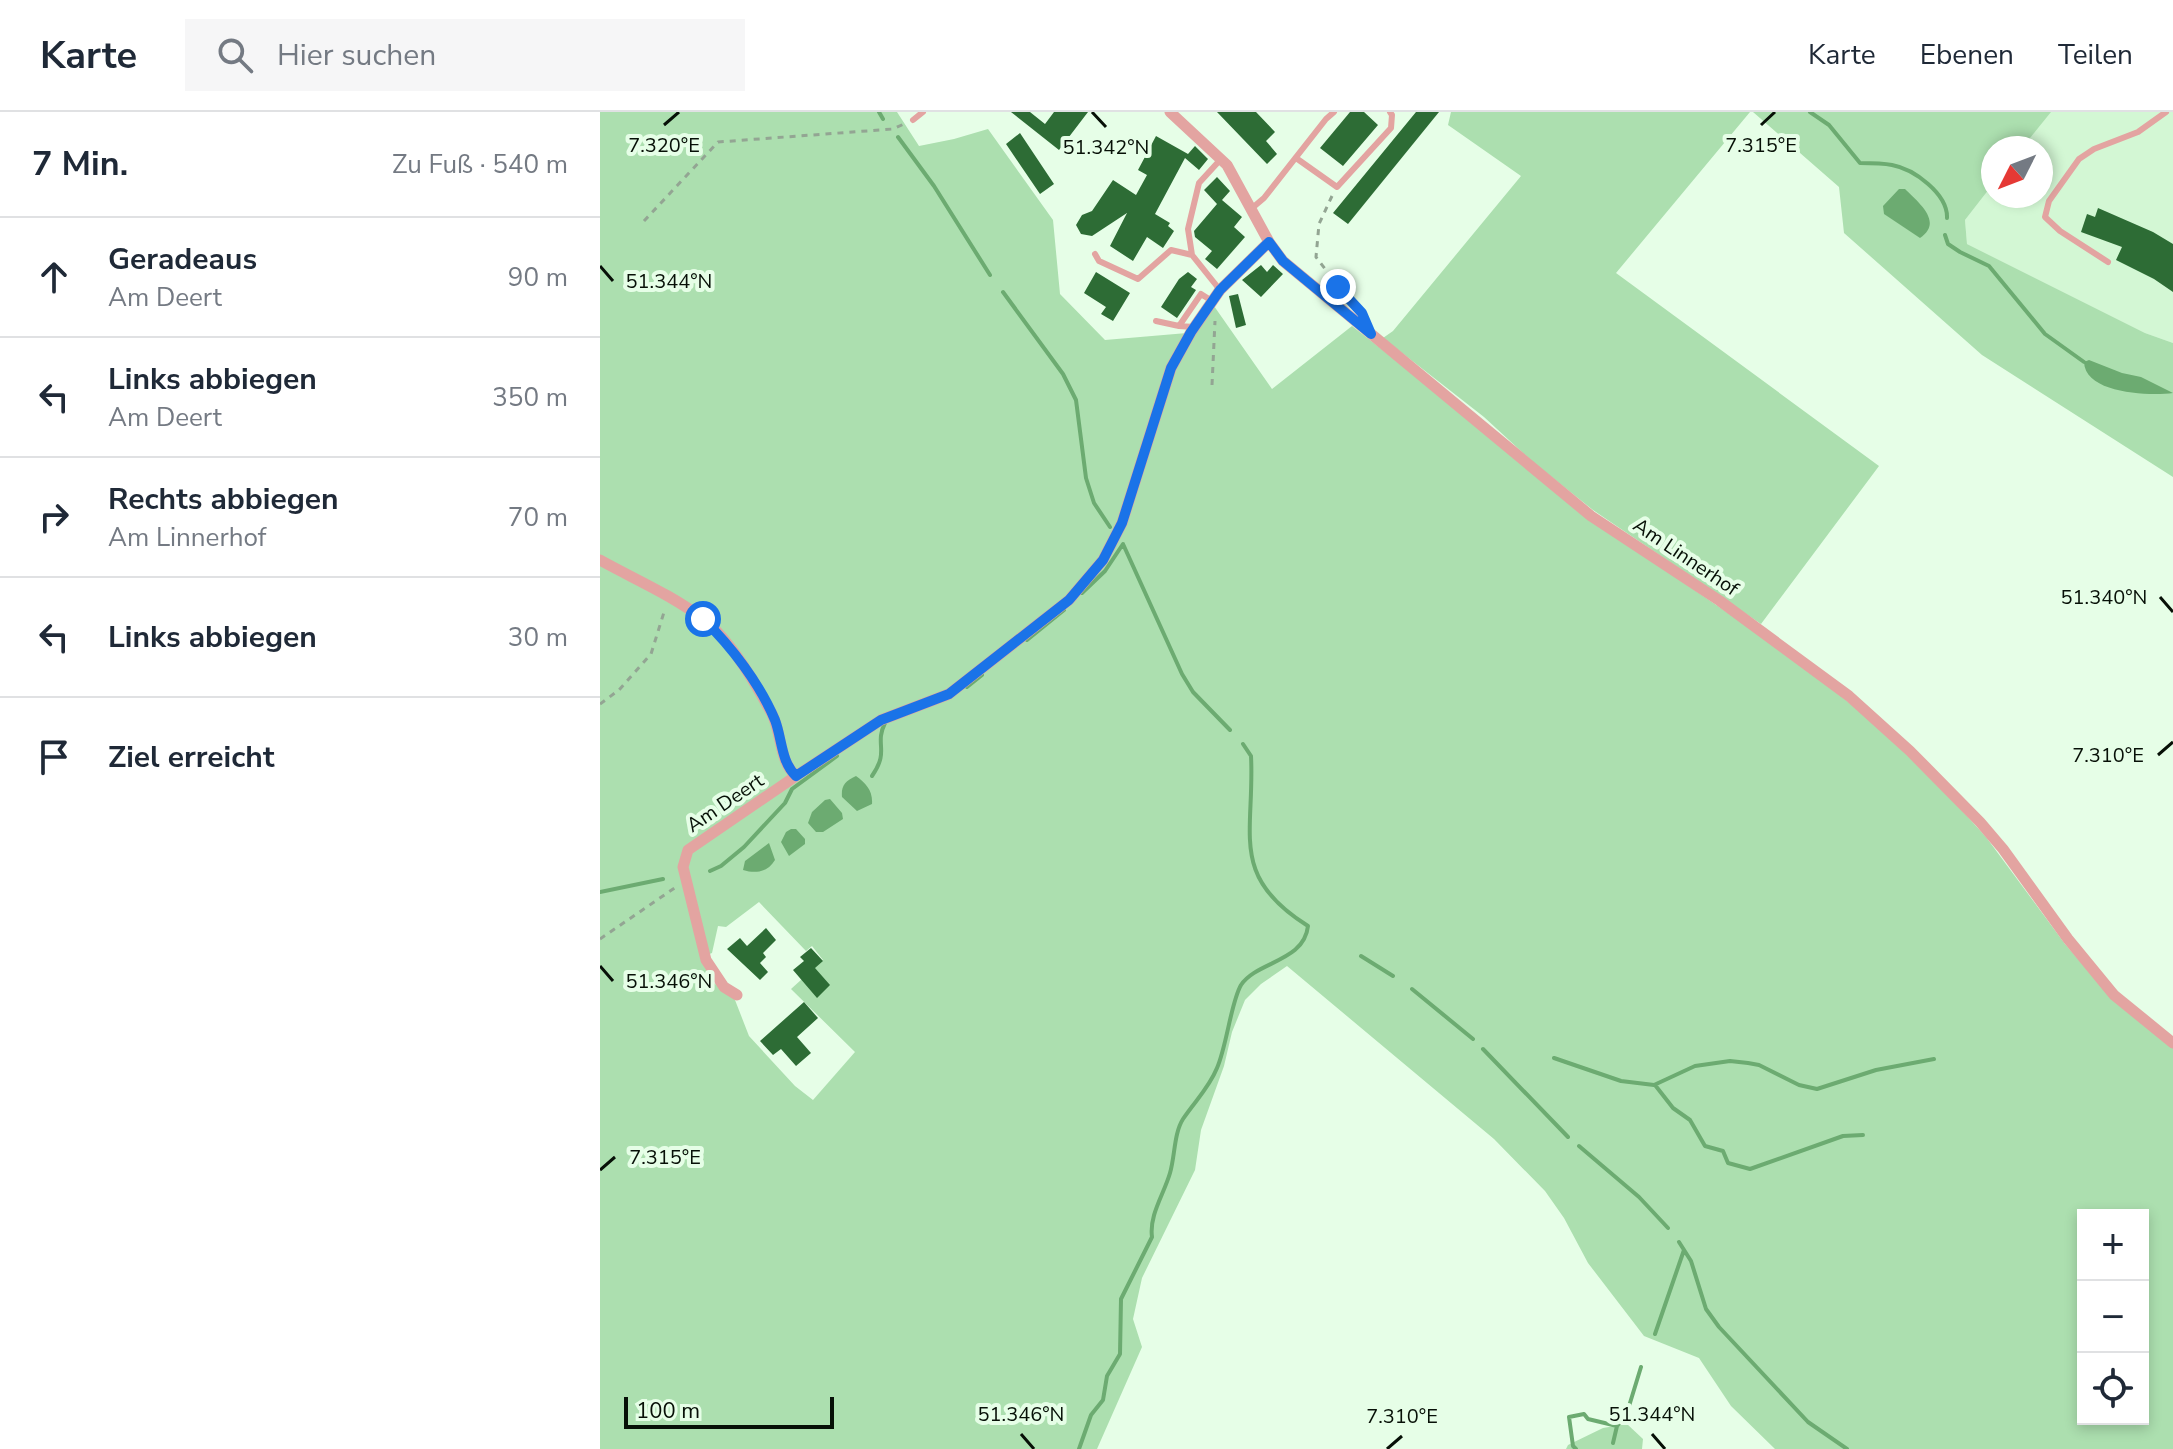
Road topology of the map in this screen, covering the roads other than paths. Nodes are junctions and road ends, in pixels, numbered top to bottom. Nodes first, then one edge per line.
1 (923, 112) edge
2 (1170, 112) edge
3 (1334, 112) edge
4 (1390, 112) edge
5 (2166, 112) edge
6 (1324, 115) edge
7 (913, 120) road end
8 (1296, 158) junction
9 (1221, 159) junction
10 (1251, 209) junction
11 (1269, 242) junction
12 (1095, 254) dead end
13 (1192, 255) junction
14 (2108, 262) dead end
15 (1220, 290) junction
16 (1212, 301) junction
17 (1156, 321) dead end
18 (1179, 326) junction
19 (1194, 327) junction
20 (600, 560) edge
21 (796, 776) junction
22 (737, 995) dead end
23 (2173, 1043) edge

1 - 7 lane
2 - 9 street, Am Linnerhof
3 - 6 lane
4 - 8 lane
5 - 14 lane
6 - 8 lane
8 - 10 lane
9 - 10 street, Am Linnerhof
9 - 13 lane
10 - 11 street, Am Linnerhof
11 - 15 street, Am Deert
11 - 23 street, Am Linnerhof
12 - 13 lane
13 - 15 lane
15 - 16 street, Am Deert
16 - 18 lane
16 - 19 street, Am Deert
17 - 18 lane
18 - 19 lane
19 - 21 street, Am Deert
20 - 21 street, Am Deert
21 - 22 street, Am Deert

